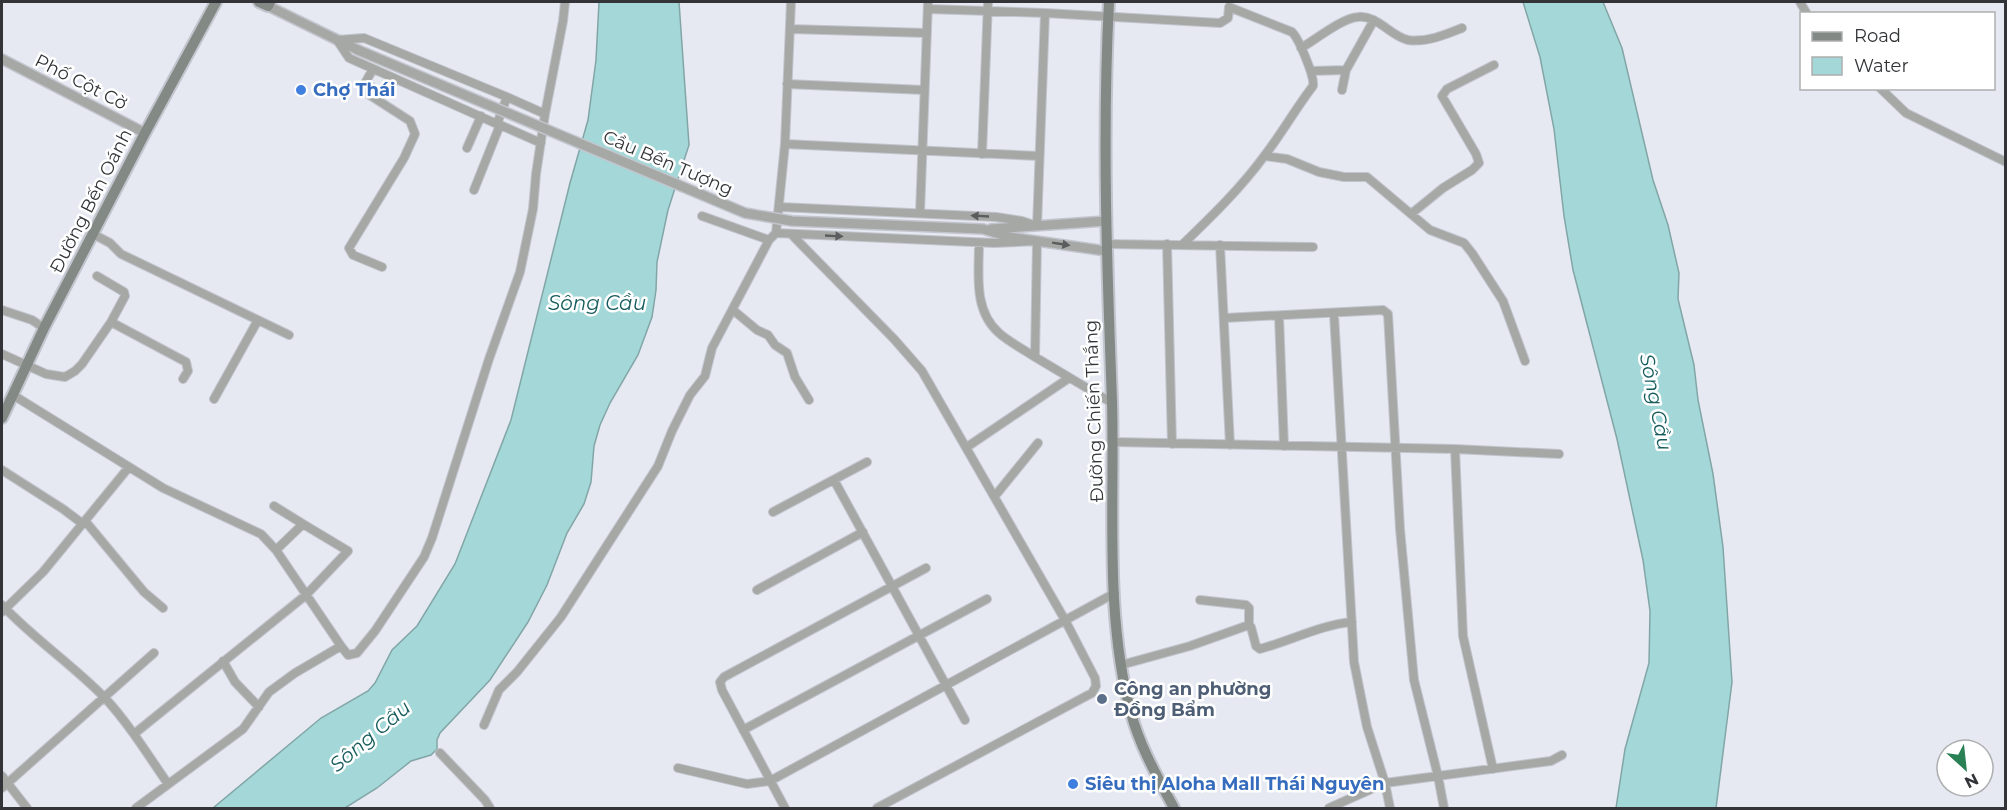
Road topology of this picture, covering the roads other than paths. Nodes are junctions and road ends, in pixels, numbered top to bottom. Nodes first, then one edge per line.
1 (216, 2) edge
2 (565, 2) edge
3 (791, 2) edge
4 (988, 2) edge
5 (1109, 2) edge
6 (266, 3) edge
7 (1230, 4) edge
8 (928, 5) edge
9 (988, 11) junction
10 (1045, 13) junction
11 (1108, 18) junction
12 (1374, 20) junction
13 (1462, 28) dead end
14 (790, 29) junction
15 (927, 33) junction
16 (337, 40) junction
17 (1301, 48) junction
18 (2, 59) edge
19 (1494, 65) dead end
20 (373, 69) junction
21 (1311, 70) junction
22 (1346, 70) junction
23 (788, 84) junction
24 (924, 90) junction
25 (1342, 90) dead end
26 (1882, 90) edge
27 (507, 97) junction
28 (545, 114) junction
29 (481, 117) junction
30 (498, 124) junction
31 (145, 133) junction
32 (540, 143) junction
33 (785, 144) junction
34 (466, 148) dead end
35 (922, 151) junction
36 (982, 154) junction
37 (1039, 156) junction
38 (1265, 156) junction
39 (2006, 162) edge
40 (474, 190) dead end
41 (780, 207) junction
42 (920, 213) junction
43 (1411, 214) junction
44 (702, 216) dead end
45 (1106, 221) junction
46 (1037, 226) junction
47 (983, 230) junction
48 (776, 233) junction
49 (93, 234) junction
50 (791, 234) junction
51 (769, 240) junction
52 (1037, 241) junction
53 (979, 243) junction
54 (1167, 244) junction
55 (1183, 244) junction
56 (1220, 245) junction
57 (1313, 247) dead end
58 (1106, 248) junction
59 (382, 267) dead end
60 (97, 276) dead end
61 (733, 309) junction
62 (2, 310) edge
63 (1334, 314) junction
64 (1278, 316) junction
65 (1224, 318) junction
66 (258, 320) junction
67 (111, 322) junction
68 (44, 328) junction
69 (289, 335) dead end
70 (2, 354) edge
71 (1035, 357) junction
72 (1525, 361) dead end
73 (27, 365) junction
74 (1070, 378) junction
75 (183, 379) dead end
76 (13, 395) junction
77 (214, 399) dead end
78 (809, 400) dead end
79 (1112, 403) junction
80 (2, 418) edge
81 (1113, 442) junction
82 (1038, 443) dead end
83 (1172, 444) junction
84 (1230, 445) junction
85 (1284, 446) junction
86 (967, 447) junction
87 (1343, 447) junction
88 (1396, 448) junction
89 (1455, 449) junction
90 (1559, 454) dead end
91 (867, 462) dead end
92 (129, 467) junction
93 (2, 470) edge
94 (834, 480) junction
95 (995, 496) junction
96 (274, 506) dead end
97 (773, 512) dead end
98 (85, 523) junction
99 (303, 524) junction
100 (863, 532) junction
101 (276, 549) junction
102 (926, 568) dead end
103 (892, 586) junction
104 (757, 590) dead end
105 (1114, 592) junction
106 (306, 595) junction
107 (987, 599) dead end
108 (1200, 600) dead end
109 (2, 608) edge
110 (163, 608) dead end
111 (1065, 620) junction
112 (1352, 622) junction
113 (1250, 626) junction
114 (920, 635) junction
115 (341, 646) junction
116 (154, 652) dead end
117 (223, 661) junction
118 (1121, 665) junction
119 (947, 684) junction
120 (105, 698) junction
121 (259, 707) junction
122 (965, 720) dead end
123 (484, 725) dead end
124 (743, 730) junction
125 (134, 734) junction
126 (440, 753) dead end
127 (1562, 755) dead end
128 (678, 768) dead end
129 (1493, 769) junction
130 (1438, 776) junction
131 (770, 781) junction
132 (3, 783) edge
133 (1386, 783) junction
134 (168, 784) junction
135 (27, 808) edge
136 (136, 808) edge
137 (490, 808) edge
138 (785, 808) edge
139 (877, 808) edge
140 (1173, 808) edge
141 (1329, 808) edge
142 (1390, 808) edge
143 (1444, 808) edge

1 - 31 main road, Đường Bến Oánh
2 - 28 street
3 - 14 street
4 - 9 street
5 - 11 main road, Đường Chiến Thắng
6 - 16 street, Cầu Bến Tượng
7 - 11 street
7 - 17 street
8 - 9 street
8 - 15 street
9 - 10 street
9 - 36 street
10 - 11 street
10 - 37 street
11 - 45 main road, Đường Chiến Thắng
12 - 13 street
12 - 17 street
12 - 22 street
14 - 15 street
14 - 23 street
15 - 24 street
16 - 20 street
16 - 27 street
16 - 47 street, Cầu Bến Tượng, bridge
17 - 21 street
18 - 31 street, Phố Cột Cờ
19 - 43 street
20 - 29 street
20 - 59 street
21 - 22 street
21 - 38 street
22 - 25 street
23 - 24 street
23 - 33 street
24 - 35 street
26 - 39 street
27 - 28 street
27 - 30 street
28 - 32 street
29 - 30 street
29 - 34 street
30 - 32 street
30 - 40 street
31 - 49 main road, Đường Bến Oánh
32 - 115 street
33 - 35 street
33 - 41 street
35 - 36 street
35 - 42 street
36 - 37 street
37 - 46 street
38 - 43 street
38 - 55 street
41 - 42 street
41 - 48 street
46 -> 42 street
43 - 72 street
44 - 51 street
45 - 46 street
45 - 58 main road, Đường Chiến Thắng
46 - 47 street
47 - 52 street
48 - 50 street
48 - 51 street
49 - 66 street
49 - 68 main road, Đường Bến Oánh
50 -> 53 street
50 - 86 street
51 - 61 street
52 - 53 street
52 -> 58 street
52 - 71 street
53 - 71 street
54 - 55 street
54 - 58 street
54 - 83 street
55 - 56 street
56 - 57 street
56 - 65 street
58 - 79 main road, Đường Chiến Thắng
60 - 67 street
61 - 78 street
61 - 123 street
62 - 68 street
63 - 64 street
63 - 87 street
63 - 88 street
64 - 65 street
64 - 85 street
65 - 84 street
66 - 69 street
66 - 77 street
67 - 73 street
67 - 75 street
68 - 73 main road, Đường Bến Oánh
70 - 73 street
71 - 74 street
73 - 76 main road, Đường Bến Oánh
74 - 79 street
74 - 86 street
76 - 80 main road, Đường Bến Oánh
76 - 92 street
79 - 81 main road, Đường Chiến Thắng
81 - 83 street
81 - 105 main road, Đường Chiến Thắng
82 - 95 street
83 - 84 street
84 - 85 street
85 - 87 street
86 - 95 street
87 - 88 street
87 - 112 street
88 - 89 street
88 - 130 street
89 - 90 street
89 - 129 street
91 - 94 street
92 - 98 street
92 - 101 street
93 - 98 street
94 - 97 street
94 - 100 street
95 - 111 street
96 - 99 street
98 - 109 street
98 - 110 street
99 - 101 street
99 - 106 street
100 - 103 street
100 - 104 street
101 - 106 street
102 - 103 street
103 - 114 street
103 - 124 street
105 - 111 street
105 - 118 main road, Đường Chiến Thắng
106 - 115 street
106 - 117 street
107 - 114 street
108 - 113 street
109 - 120 street
111 - 119 street
111 - 139 street
112 - 113 street
112 - 133 street
113 - 118 street
114 - 119 street
114 - 124 street
115 - 121 street
116 - 120 street
117 - 121 street
117 - 125 street
118 - 140 main road, Đường Chiến Thắng
119 - 122 street
119 - 131 street
120 - 125 street
120 - 132 street
121 - 134 street
124 - 131 street
125 - 134 street
126 - 137 street
127 - 129 street
128 - 131 street
129 - 130 street
130 - 133 street
130 - 143 street
131 - 138 street
132 - 135 street
133 - 141 street
133 - 142 street
134 - 136 street

